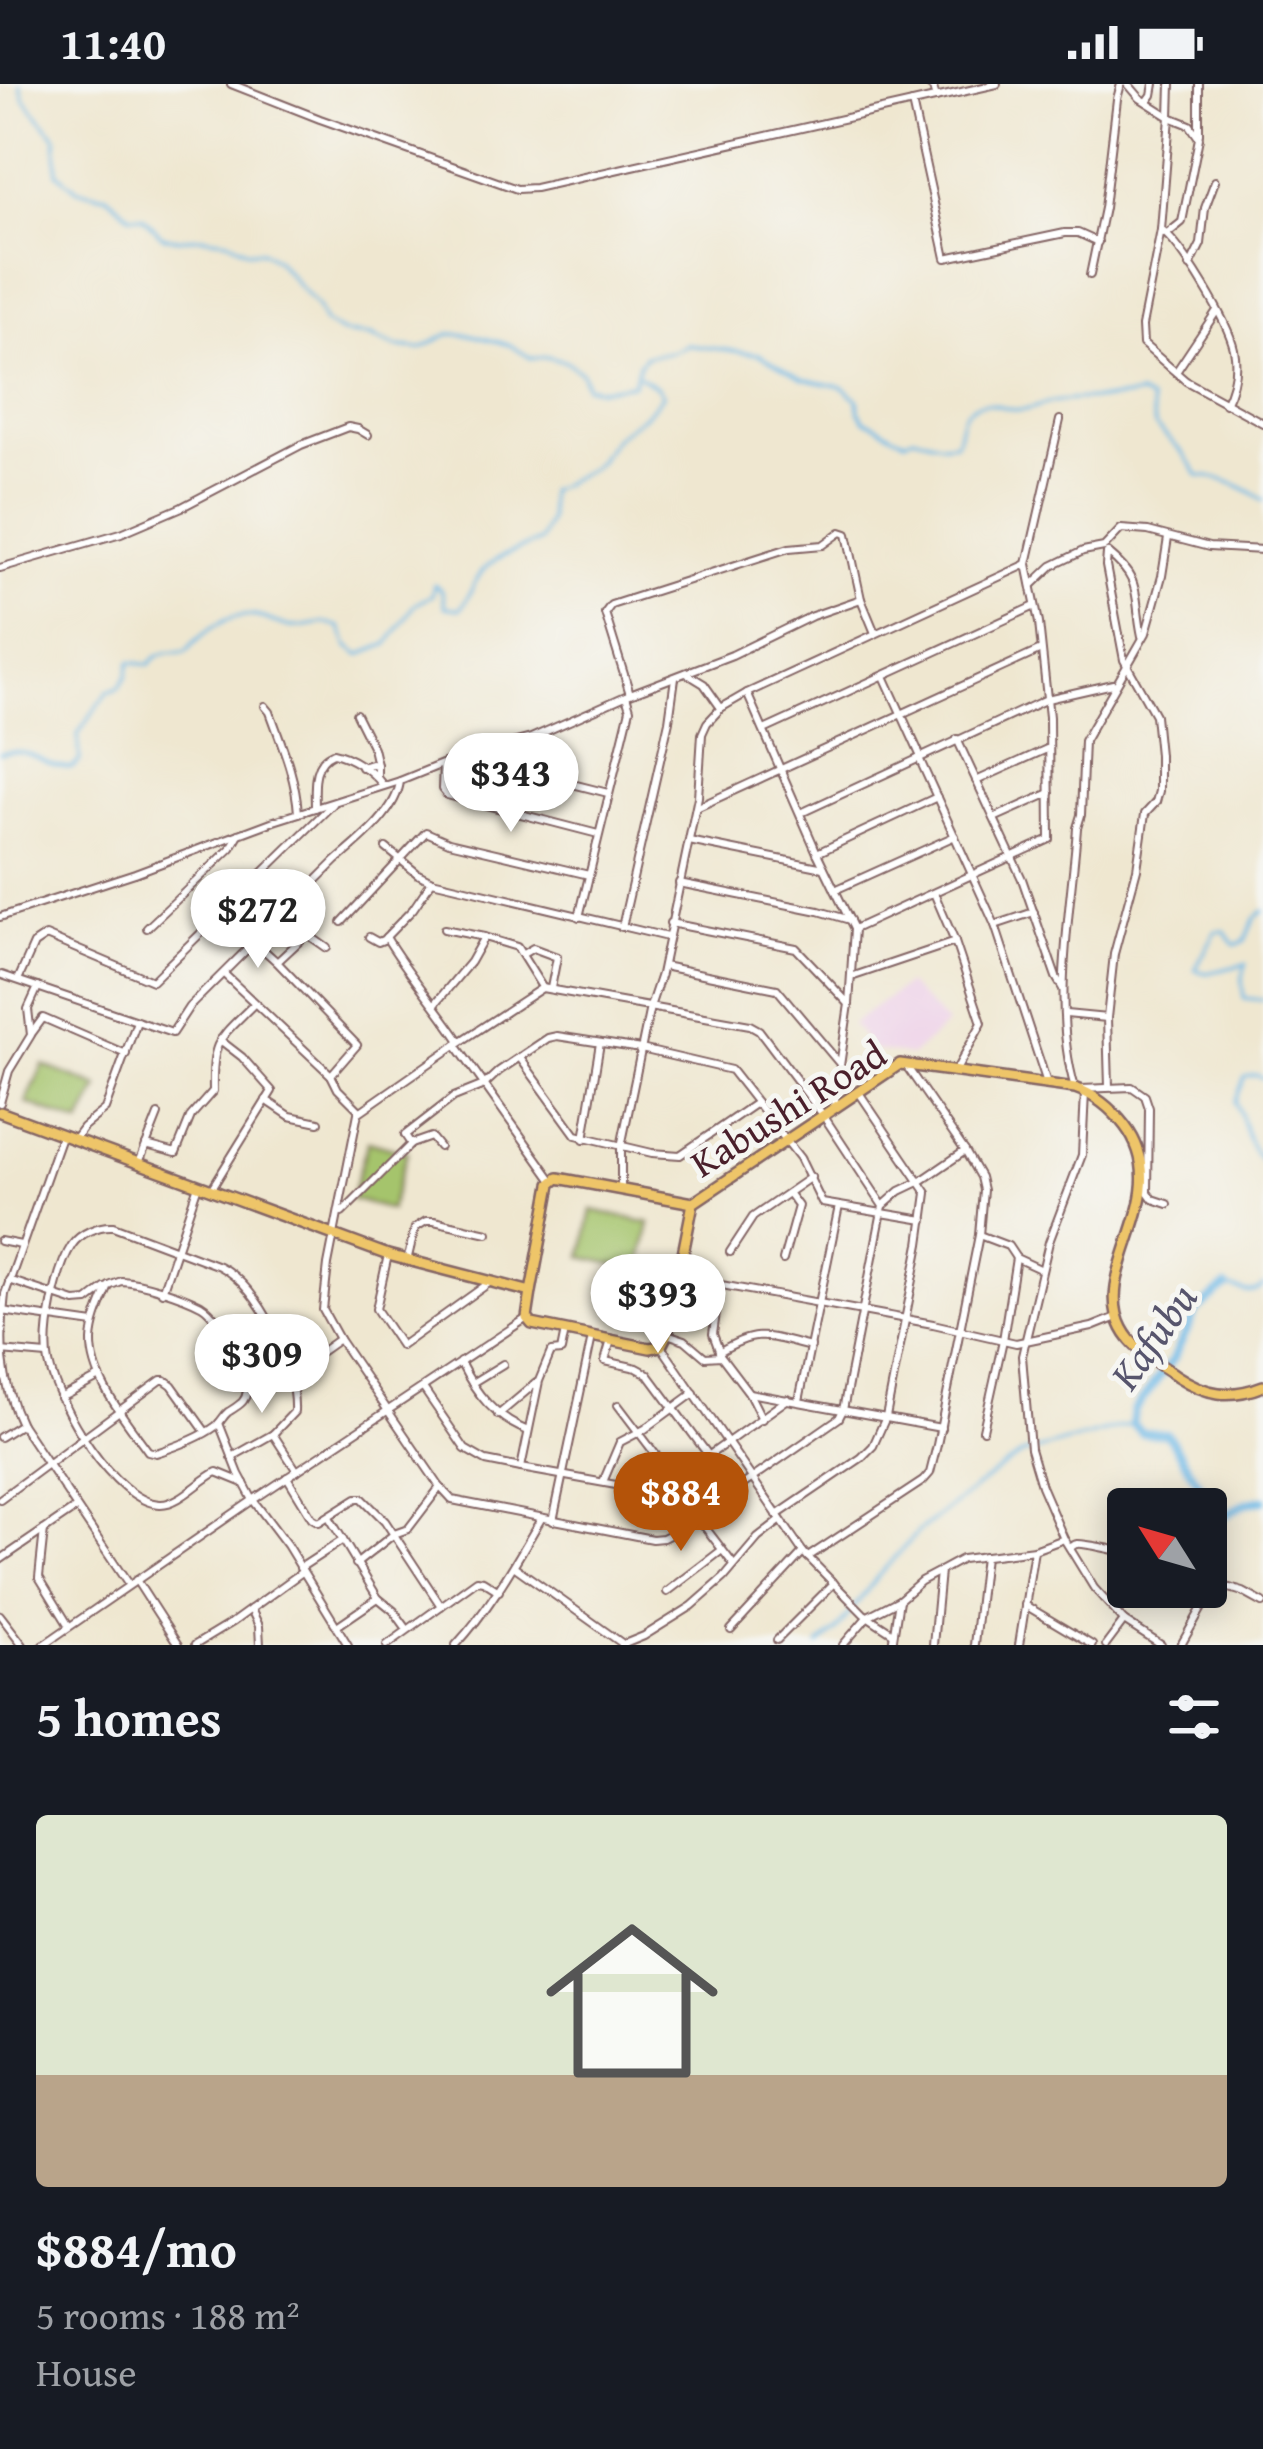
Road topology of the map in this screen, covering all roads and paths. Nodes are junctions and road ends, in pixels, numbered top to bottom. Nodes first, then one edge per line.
1 (231, 84) edge
2 (997, 84) edge
3 (1125, 84) edge
4 (1154, 84) edge
5 (1171, 84) edge
6 (1199, 84) edge
7 (932, 86) edge
8 (936, 98) junction
9 (1170, 99) junction
10 (1147, 102) junction
11 (913, 103) junction
12 (1160, 108) junction
13 (1170, 117) junction
14 (1199, 138) junction
15 (1216, 181) dead end
16 (1164, 232) junction
17 (1097, 242) junction
18 (1190, 266) junction
19 (1090, 275) dead end
20 (1216, 312) junction
21 (1176, 372) junction
22 (1225, 404) junction
23 (1060, 420) dead end
24 (1263, 423) edge
25 (368, 435) dead end
26 (1168, 538) junction
27 (1105, 550) junction
28 (1263, 550) edge
29 (1027, 564) junction
30 (0, 568) edge
31 (1032, 585) junction
32 (861, 598) junction
33 (1035, 606) junction
34 (875, 633) junction
35 (1143, 639) junction
36 (1041, 650) junction
37 (1127, 667) junction
38 (686, 673) junction
39 (884, 676) junction
40 (675, 678) junction
41 (1117, 683) junction
42 (747, 693) junction
43 (628, 695) junction
44 (1047, 699) junction
45 (265, 706) dead end
46 (722, 708) junction
47 (356, 714) dead end
48 (902, 715) junction
49 (764, 730) junction
50 (957, 739) junction
51 (1049, 748) junction
52 (472, 753) junction
53 (920, 757) junction
54 (443, 763) junction
55 (377, 765) junction
56 (362, 767) junction
57 (782, 768) junction
58 (377, 777) junction
59 (400, 781) junction
60 (976, 782) junction
61 (382, 786) junction
62 (608, 793) junction
63 (1050, 794) junction
64 (937, 797) junction
65 (335, 802) junction
66 (315, 808) junction
67 (696, 808) junction
68 (298, 813) junction
69 (801, 813) junction
70 (994, 818) junction
71 (239, 834) junction
72 (598, 834) junction
73 (955, 836) junction
74 (689, 841) junction
75 (386, 848) dead end
76 (817, 853) junction
77 (1012, 857) junction
78 (401, 860) junction
79 (824, 868) junction
80 (973, 874) junction
81 (589, 875) junction
82 (433, 881) junction
83 (679, 883) junction
84 (836, 890) junction
85 (934, 893) junction
86 (1034, 912) junction
87 (0, 916) edge
88 (579, 917) junction
89 (850, 920) junction
90 (342, 922) dead end
91 (670, 923) junction
92 (995, 925) junction
93 (622, 927) junction
94 (147, 928) dead end
95 (444, 929) dead end
96 (854, 929) junction
97 (369, 937) dead end
98 (386, 937) junction
99 (484, 937) junction
100 (667, 937) junction
101 (955, 942) junction
102 (256, 944) junction
103 (327, 948) dead end
104 (524, 953) junction
105 (277, 962) junction
106 (663, 966) junction
107 (224, 974) junction
108 (2, 975) edge
109 (851, 977) junction
110 (18, 980) junction
111 (38, 987) junction
112 (547, 988) junction
113 (1064, 991) junction
114 (254, 1004) junction
115 (435, 1004) junction
116 (849, 1004) junction
117 (650, 1007) junction
118 (1065, 1014) junction
119 (1107, 1018) junction
120 (136, 1022) junction
121 (31, 1035) junction
122 (220, 1040) junction
123 (458, 1043) junction
124 (600, 1043) junction
125 (641, 1049) junction
126 (126, 1054) junction
127 (520, 1058) junction
128 (840, 1064) junction
129 (905, 1064) junction
130 (955, 1072) junction
131 (331, 1076) junction
132 (1047, 1084) junction
133 (484, 1085) junction
134 (1109, 1087) junction
135 (1080, 1090) junction
136 (858, 1091) junction
137 (266, 1100) junction
138 (756, 1103) junction
139 (834, 1107) junction
140 (0, 1108) edge
141 (361, 1111) junction
142 (158, 1115) dead end
143 (823, 1115) junction
144 (319, 1122) dead end
145 (62, 1134) junction
146 (584, 1138) junction
147 (74, 1139) junction
148 (788, 1139) junction
149 (410, 1144) junction
150 (146, 1145) junction
151 (439, 1147) dead end
152 (621, 1147) junction
153 (965, 1151) junction
154 (1144, 1156) junction
155 (139, 1163) junction
156 (811, 1177) junction
157 (553, 1181) junction
158 (921, 1181) junction
159 (198, 1185) junction
160 (212, 1190) junction
161 (621, 1190) junction
162 (788, 1194) junction
163 (693, 1203) junction
164 (1168, 1204) dead end
165 (839, 1206) junction
166 (883, 1209) junction
167 (339, 1216) junction
168 (924, 1220) junction
169 (488, 1233) dead end
170 (335, 1235) junction
171 (979, 1235) junction
172 (0, 1241) edge
173 (21, 1245) junction
174 (177, 1250) junction
175 (730, 1252) dead end
176 (388, 1255) junction
177 (1016, 1258) junction
178 (783, 1260) dead end
179 (407, 1261) junction
180 (1042, 1270) junction
181 (679, 1277) junction
182 (9, 1280) junction
183 (489, 1282) junction
184 (720, 1285) junction
185 (109, 1286) junction
186 (162, 1292) junction
187 (531, 1292) junction
188 (3, 1293) edge
189 (54, 1295) junction
190 (819, 1304) junction
191 (2, 1311) edge
192 (862, 1312) junction
193 (48, 1318) junction
194 (527, 1318) junction
195 (1118, 1318) junction
196 (905, 1319) junction
197 (1, 1321) edge
198 (94, 1324) junction
199 (960, 1330) junction
200 (565, 1331) junction
201 (667, 1334) junction
202 (592, 1336) junction
203 (339, 1339) junction
204 (611, 1340) junction
205 (1003, 1340) junction
206 (1025, 1343) junction
207 (661, 1346) junction
208 (811, 1347) junction
209 (0, 1348) edge
210 (283, 1348) junction
211 (720, 1354) junction
212 (47, 1355) junction
213 (460, 1362) junction
214 (243, 1364) junction
215 (503, 1364) dead end
216 (291, 1373) junction
217 (100, 1377) junction
218 (539, 1381) junction
219 (472, 1383) junction
220 (2, 1385) edge
221 (1263, 1386) edge
222 (423, 1388) junction
223 (694, 1393) junction
224 (749, 1393) junction
225 (60, 1398) junction
226 (788, 1399) junction
227 (4, 1401) edge
228 (799, 1401) junction
229 (618, 1405) dead end
230 (674, 1408) junction
231 (843, 1410) junction
232 (120, 1411) junction
233 (389, 1412) junction
234 (498, 1415) junction
235 (886, 1418) junction
236 (762, 1419) junction
237 (21, 1424) junction
238 (212, 1427) junction
239 (940, 1428) junction
240 (983, 1430) dead end
241 (528, 1431) junction
242 (640, 1431) junction
243 (273, 1434) junction
244 (0, 1437) edge
245 (84, 1438) junction
246 (729, 1443) junction
247 (244, 1453) junction
248 (709, 1456) junction
249 (232, 1457) junction
250 (47, 1464) junction
251 (521, 1468) junction
252 (297, 1471) junction
253 (239, 1474) junction
254 (565, 1476) junction
255 (287, 1477) junction
256 (752, 1479) junction
257 (675, 1480) junction
258 (603, 1482) junction
259 (244, 1483) junction
260 (440, 1487) junction
261 (0, 1499) edge
262 (253, 1500) junction
263 (76, 1508) junction
264 (329, 1517) junction
265 (542, 1518) junction
266 (698, 1518) junction
267 (778, 1518) junction
268 (553, 1521) junction
269 (44, 1530) junction
270 (394, 1534) junction
271 (1064, 1539) junction
272 (343, 1540) junction
273 (1070, 1548) junction
274 (1107, 1548) edge
275 (722, 1550) junction
276 (1034, 1550) junction
277 (806, 1555) junction
278 (984, 1556) junction
279 (0, 1560) edge
280 (356, 1564) junction
281 (734, 1565) junction
282 (514, 1567) junction
283 (301, 1570) junction
284 (940, 1571) junction
285 (132, 1582) junction
286 (834, 1583) junction
287 (1227, 1587) edge
288 (499, 1591) junction
289 (667, 1592) dead end
290 (378, 1598) junction
291 (898, 1600) junction
292 (1263, 1603) edge
293 (1025, 1605) junction
294 (441, 1606) junction
295 (1202, 1608) edge
296 (251, 1609) junction
297 (0, 1615) edge
298 (868, 1616) junction
299 (1124, 1621) junction
300 (337, 1625) junction
301 (69, 1626) junction
302 (407, 1629) junction
303 (731, 1630) dead end
304 (893, 1633) junction
305 (777, 1640) dead end
306 (347, 1644) edge
307 (622, 1644) edge
308 (23, 1645) edge
309 (43, 1645) edge
310 (178, 1645) edge
311 (195, 1645) edge
312 (260, 1645) edge
313 (387, 1645) edge
314 (456, 1645) edge
315 (843, 1645) edge
316 (892, 1645) edge
317 (933, 1645) edge
318 (974, 1645) edge
319 (1019, 1645) edge
320 (1092, 1645) edge
321 (1106, 1645) edge
322 (1161, 1645) edge
323 (1181, 1645) edge

1 - 11 street
2 - 8 street
3 - 10 street
3 - 17 street
4 - 10 street
5 - 9 street
6 - 14 street
7 - 8 street
8 - 11 street
9 - 12 street
9 - 13 street
10 - 12 street
11 - 17 street
12 - 13 street
13 - 14 street
13 - 16 street
14 - 16 street
15 - 18 street
16 - 18 street
16 - 21 street
17 - 19 street
18 - 20 street
20 - 21 street
20 - 22 street
21 - 22 street
22 - 24 street
23 - 29 street
25 - 30 street
26 - 27 street
26 - 28 street
26 - 35 street
27 - 31 street
27 - 35 street
27 - 37 street
29 - 31 street
29 - 34 street
31 - 33 street
32 - 34 street
32 - 38 street
32 - 43 street
33 - 36 street
33 - 39 street
34 - 42 street
35 - 37 street
36 - 44 street
36 - 48 street
37 - 41 street
37 - 119 street
38 - 40 street
38 - 46 street
39 - 48 street
39 - 49 street
40 - 43 street
40 - 93 street
41 - 44 street
41 - 113 street
42 - 46 street
42 - 49 street
43 - 52 street
43 - 62 street
44 - 50 street
44 - 51 street
45 - 68 street
46 - 67 street
47 - 55 street
48 - 53 street
48 - 57 street
49 - 57 street
50 - 53 street
50 - 60 street
51 - 60 street
51 - 63 street
52 - 54 street
52 - 62 street
53 - 64 street
53 - 69 street
54 - 59 street
54 - 72 street
55 - 56 street
55 - 58 street
56 - 58 street
56 - 66 street
57 - 67 street
57 - 69 street
58 - 61 street
59 - 61 street
59 - 102 street
60 - 70 street
61 - 65 street
62 - 72 street
63 - 70 street
63 - 77 street
64 - 73 street
64 - 76 street
65 - 66 street
65 - 110 street
66 - 68 street
67 - 74 street
68 - 71 street
69 - 76 street
70 - 77 street
71 - 87 street
71 - 94 street
72 - 81 street
73 - 80 street
73 - 84 street
74 - 79 street
74 - 83 street
75 - 78 street
76 - 79 street
77 - 80 street
77 - 86 street
78 - 81 street
78 - 82 street
78 - 90 street
79 - 84 street
80 - 85 street
80 - 92 street
81 - 88 street
82 - 88 street
82 - 98 street
83 - 89 street
83 - 91 street
84 - 89 street
85 - 96 street
85 - 101 street
86 - 92 street
86 - 113 street
88 - 93 street
89 - 96 street
91 - 100 street
91 - 116 street
92 - 132 street
93 - 100 street
95 - 99 street
96 - 109 street
97 - 98 street
98 - 115 street
99 - 104 street
99 - 115 street
100 - 106 street
101 - 109 street
101 - 130 street
102 - 105 street
102 - 107 street
103 - 105 street
104 - 112 street
104 - 112 street
105 - 131 street
106 - 117 street
106 - 128 street
107 - 114 street
107 - 120 street
108 - 110 street
109 - 116 street
110 - 111 street
111 - 120 street
111 - 121 street
112 - 117 street
112 - 123 street
113 - 118 street
114 - 122 street
114 - 131 street
115 - 123 street
116 - 128 street
117 - 125 street
117 - 143 street
118 - 119 street
118 - 135 street
119 - 134 street
120 - 126 street
121 - 126 street
121 - 140 street
122 - 137 street
122 - 150 street
123 - 133 street
123 - 141 street
124 - 125 street
124 - 127 street
124 - 146 street
125 - 138 street
125 - 152 street
126 - 147 street
127 - 133 street
127 - 146 street
128 - 139 street
129 - 130 main road, Kabushi Road
129 - 136 main road, Kabushi Road
129 - 153 street
130 - 132 main road, Kabushi Road
131 - 141 street
132 - 135 main road, Kabushi Road
133 - 149 street
133 - 157 street
134 - 135 street
134 - 154 street
135 - 154 main road
135 - 180 street
136 - 139 main road, Kabushi Road
136 - 158 street
137 - 144 street
137 - 160 street
138 - 148 street
138 - 152 street
139 - 143 main road, Kabushi Road
140 - 145 main road
141 - 167 street
142 - 150 street
143 - 148 main road, Kabushi Road
143 - 166 street
145 - 147 main road
145 - 173 street
146 - 152 street
147 - 155 main road
148 - 156 street
148 - 163 main road, Kabushi Road
149 - 151 street
149 - 167 street
150 - 155 street
152 - 161 street
153 - 158 street
153 - 171 street
154 - 164 street
154 - 195 main road
155 - 159 main road
156 - 162 street
156 - 165 street
157 - 161 main road, Kabushi Road
157 - 187 main road
158 - 166 street
158 - 168 street
159 - 160 main road
159 - 174 street
160 - 170 main road
161 - 163 main road, Kabushi Road
162 - 175 street
162 - 178 street
163 - 181 main road
165 - 166 street
165 - 190 street
166 - 168 street
166 - 192 street
167 - 170 street
168 - 196 street
169 - 179 street
170 - 176 main road
170 - 203 street
171 - 177 street
171 - 199 street
172 - 173 street
173 - 182 street
174 - 186 street
174 - 189 street
174 - 210 street
176 - 179 main road
176 - 183 street
177 - 180 street
177 - 205 street
179 - 183 main road
180 - 206 street
181 - 184 street
181 - 201 main road
182 - 188 street
182 - 189 street
183 - 187 main road
184 - 190 street
184 - 211 street
185 - 186 street
185 - 189 street
185 - 198 street
186 - 214 street
187 - 194 main road
188 - 191 street
189 - 193 street
190 - 192 street
190 - 208 street
191 - 193 street
191 - 197 street
192 - 196 street
192 - 231 street
193 - 198 street
193 - 212 street
194 - 200 main road
194 - 213 street
195 - 206 street
195 - 221 main road
196 - 199 street
196 - 235 street
197 - 209 street
198 - 217 street
199 - 205 street
199 - 239 street
200 - 202 main road
200 - 218 street
201 - 207 main road
201 - 211 street
202 - 204 main road
202 - 254 street
203 - 216 street
203 - 233 street
204 - 207 main road
204 - 230 street
205 - 206 street
205 - 240 street
206 - 271 street
207 - 223 street
208 - 211 street
208 - 228 street
209 - 212 street
209 - 220 street
210 - 214 street
210 - 216 street
211 - 224 street
212 - 225 street
213 - 219 street
213 - 222 street
214 - 238 street
215 - 219 street
216 - 243 street
217 - 225 street
217 - 232 street
218 - 234 street
218 - 241 street
219 - 234 street
220 - 227 street
222 - 233 street
222 - 251 street
223 - 230 street
223 - 246 street
224 - 226 street
224 - 236 street
225 - 245 street
226 - 228 street
226 - 236 street
227 - 237 street
228 - 231 street
229 - 242 street
230 - 242 street
230 - 248 street
231 - 235 street
231 - 256 street
232 - 238 street
232 - 238 street
232 - 245 street
233 - 252 street
233 - 260 street
234 - 241 street
235 - 239 street
235 - 267 street
236 - 246 street
237 - 244 street
237 - 250 street
238 - 249 street
239 - 277 street
241 - 251 street
242 - 257 street
242 - 258 street
243 - 247 street
243 - 252 street
245 - 250 street
245 - 259 street
246 - 248 street
246 - 256 street
247 - 249 street
247 - 253 street
248 - 257 street
249 - 253 street
250 - 261 street
250 - 263 street
251 - 254 street
252 - 255 street
253 - 259 street
254 - 258 street
254 - 268 street
255 - 262 street
255 - 264 street
256 - 266 street
256 - 267 street
257 - 258 street
259 - 262 street
260 - 265 street
260 - 270 street
262 - 283 street
262 - 285 street
263 - 269 street
263 - 285 street
264 - 270 street
264 - 272 street
265 - 268 street
265 - 282 street
266 - 268 street
266 - 275 street
267 - 277 street
267 - 281 street
269 - 279 street
269 - 301 street
270 - 280 street
270 - 294 street
271 - 273 street
271 - 276 street
272 - 280 street
272 - 283 street
273 - 274 street
273 - 299 street
275 - 281 street
275 - 289 street
276 - 278 street
276 - 293 street
277 - 286 street
277 - 303 street
278 - 284 street
278 - 318 street
280 - 290 street
281 - 307 street
282 - 288 street
282 - 307 street
283 - 296 street
283 - 300 street
284 - 291 street
284 - 317 street
285 - 301 street
285 - 310 street
286 - 298 street
286 - 305 street
287 - 292 street
288 - 294 street
288 - 314 street
290 - 300 street
290 - 302 street
291 - 298 street
291 - 304 street
293 - 319 street
293 - 320 street
294 - 302 street
295 - 323 street
296 - 311 street
296 - 312 street
297 - 308 street
298 - 304 street
298 - 315 street
299 - 321 street
299 - 322 street
300 - 306 street
301 - 309 street
302 - 313 street
304 - 316 street

